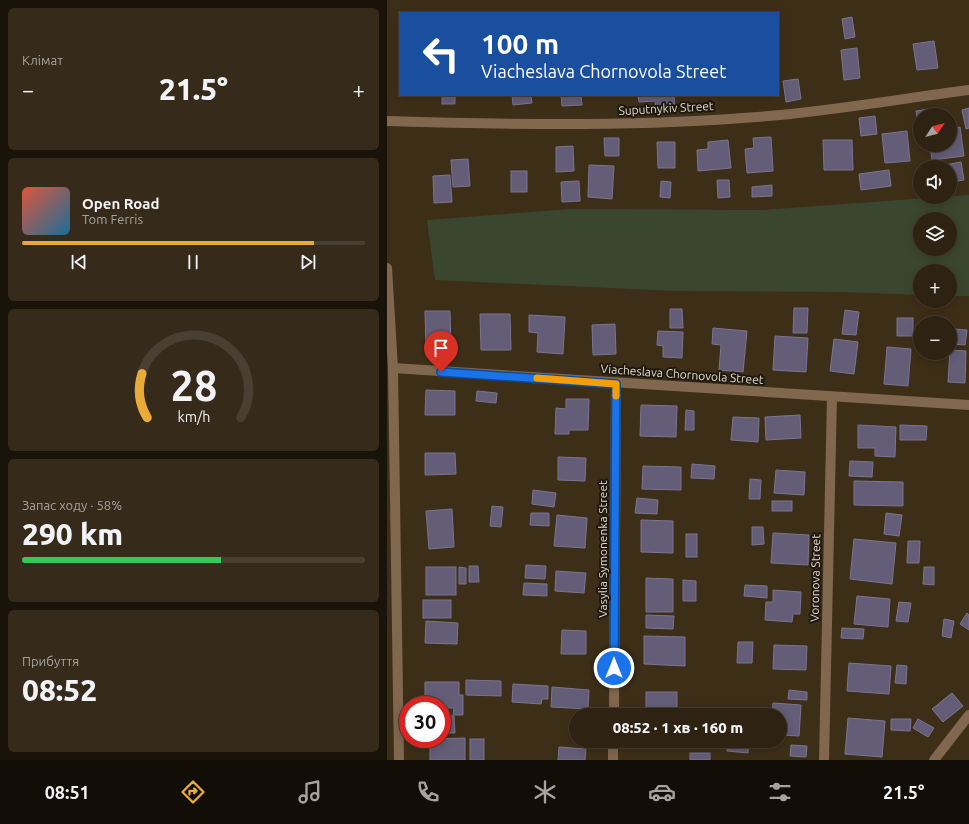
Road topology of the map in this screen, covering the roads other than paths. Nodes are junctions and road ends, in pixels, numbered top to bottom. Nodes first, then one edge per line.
1 (969, 90) edge
2 (387, 121) edge
3 (387, 268) edge
4 (389, 326) edge
5 (393, 368) junction
6 (616, 384) junction
7 (832, 397) junction
8 (969, 405) edge
9 (391, 592) edge
10 (614, 708) edge
11 (969, 715) edge
12 (613, 748) edge
13 (399, 760) edge
14 (613, 760) edge
15 (823, 760) edge
16 (934, 760) edge

1 - 2 street, Suputnykiv Street
3 - 4 street
4 - 5 street
5 - 6 street, Viacheslava Chornovola Street
5 - 9 street
6 - 7 street, Viacheslava Chornovola Street
6 - 10 street, Vasylia Symonenka Street
7 - 8 street, Viacheslava Chornovola Street
7 - 15 street, Voronova Street
9 - 13 street
11 - 16 street
12 - 14 street

